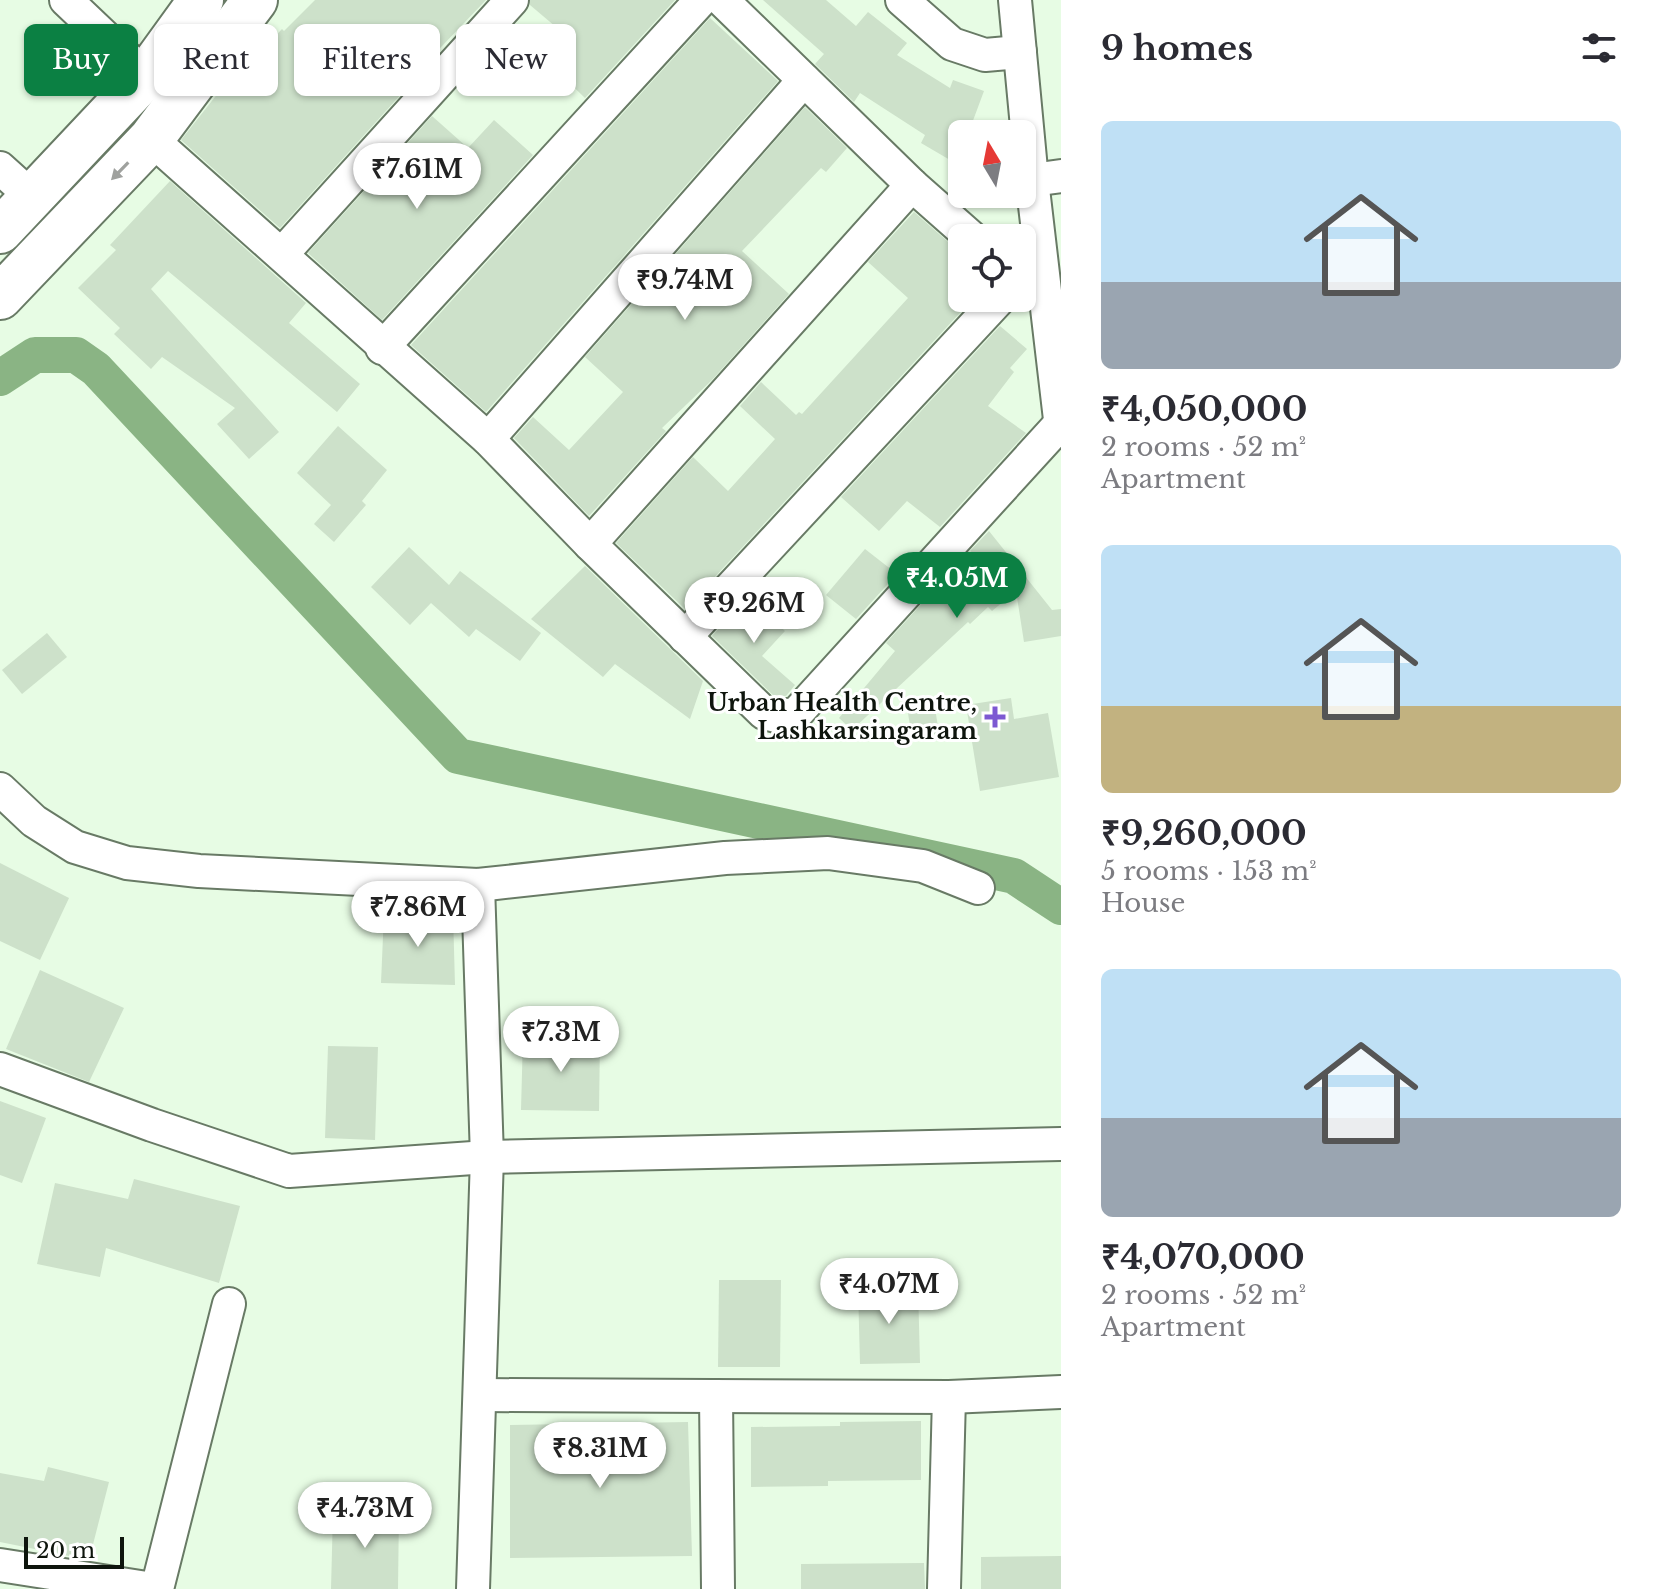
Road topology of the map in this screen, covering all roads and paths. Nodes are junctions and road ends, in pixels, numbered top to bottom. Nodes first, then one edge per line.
1 (66, 0) edge
2 (201, 0) edge
3 (255, 0) edge
4 (512, 0) edge
5 (701, 0) edge
6 (722, 0) edge
7 (902, 0) edge
8 (1015, 0) edge
9 (1020, 52) junction
10 (146, 76) junction
11 (804, 80) junction
12 (151, 139) junction
13 (1046, 178) edge
14 (912, 185) junction
15 (10, 203) edge
16 (956, 224) edge
17 (282, 254) junction
18 (1036, 294) edge
19 (0, 297) edge
20 (1047, 303) junction
21 (987, 312) edge
22 (382, 348) junction
23 (1061, 426) edge
24 (488, 439) junction
25 (590, 544) junction
26 (685, 637) junction
27 (0, 789) edge
28 (478, 885) junction
29 (978, 888) dead end
30 (0, 1069) edge
31 (1061, 1144) edge
32 (487, 1157) junction
33 (229, 1304) dead end
34 (1061, 1392) edge
35 (480, 1395) junction
36 (716, 1396) junction
37 (949, 1397) junction
38 (0, 1565) edge
39 (155, 1589) edge
40 (473, 1589) edge
41 (718, 1589) edge
42 (944, 1589) edge

1 - 10 street
2 - 10 main road
3 - 12 main road
4 - 17 street
5 - 22 street
6 - 11 street
7 - 9 street
8 - 9 street
9 - 13 street
10 - 15 main road
11 - 14 street
11 - 24 street
12 - 17 street
12 -> 19 main road
13 - 20 street
14 - 16 street
14 - 25 street
17 - 22 street
18 - 20 street
20 - 23 street
21 - 26 street
22 - 24 street
23 - 26 street
24 - 25 street
25 - 26 street
27 - 28 street
28 - 29 street
28 - 32 street
30 - 32 street
31 - 32 street
32 - 35 street
33 - 39 street
34 - 37 street
35 - 36 street
35 - 40 street
36 - 37 street
36 - 41 street
37 - 42 street
38 - 39 street

